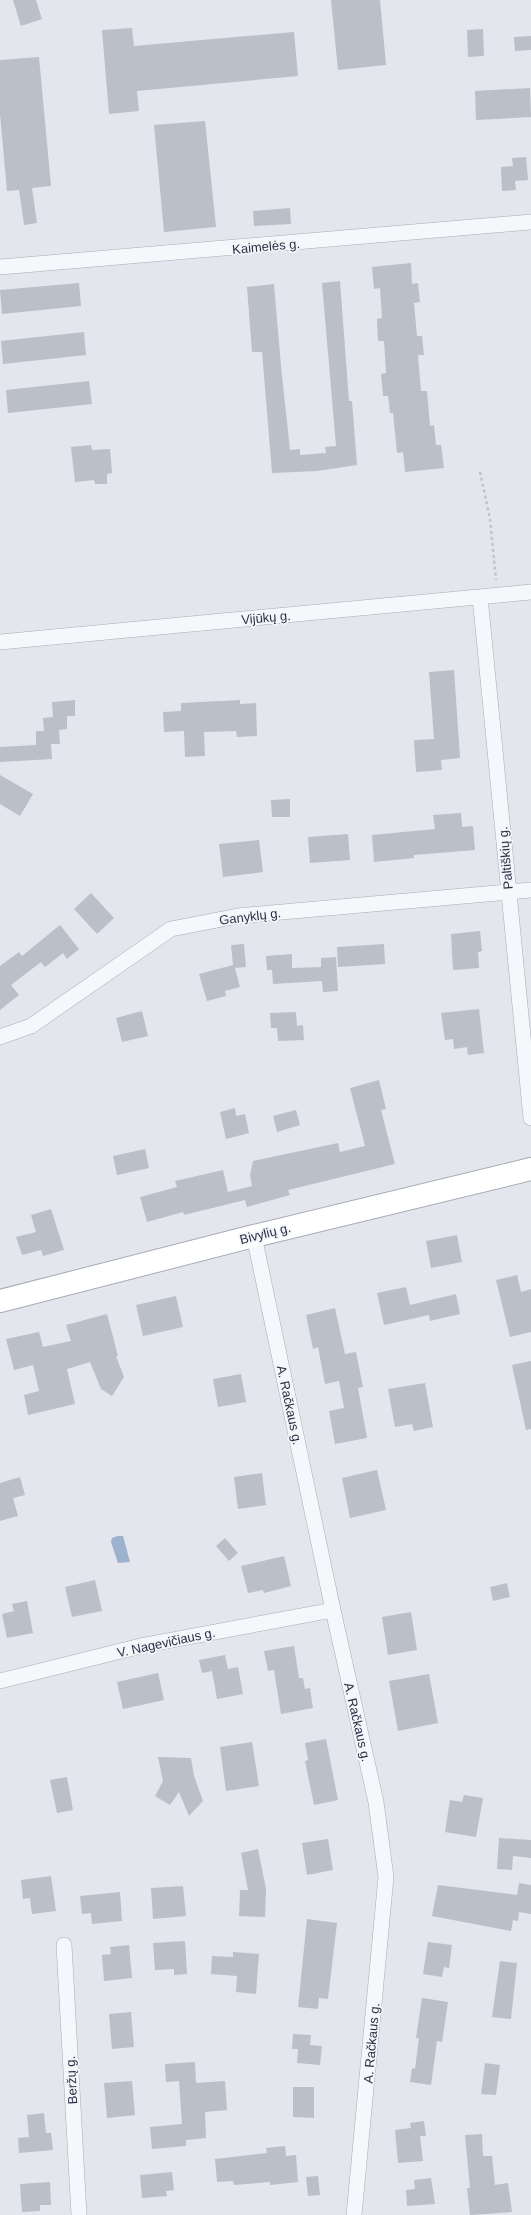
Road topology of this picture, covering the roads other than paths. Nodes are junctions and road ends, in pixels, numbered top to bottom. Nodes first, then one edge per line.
1 (531, 222) edge
2 (0, 267) edge
3 (531, 592) edge
4 (480, 597) junction
5 (0, 642) edge
6 (531, 890) edge
7 (508, 892) junction
8 (0, 1037) edge
9 (531, 1118) edge
10 (531, 1169) edge
11 (254, 1236) junction
12 (0, 1301) edge
13 (333, 1610) junction
14 (0, 1681) edge
15 (64, 1945) dead end
16 (79, 2215) edge
17 (354, 2215) edge

1 - 2 street, Kaimelės g.
3 - 4 street, Vijūkų g.
4 - 5 street, Vijūkų g.
4 - 7 street, Paltiškių g.
6 - 7 street, Ganyklų g.
7 - 8 street, Ganyklų g.
7 - 9 street, Paltiškių g.
10 - 11 street, Bivylių g.
11 - 12 street, Bivylių g.
11 - 13 street, A. Račkaus g.
13 - 14 street, V. Nagevičiaus g.
13 - 17 street, A. Račkaus g.
15 - 16 street, Beržų g.

